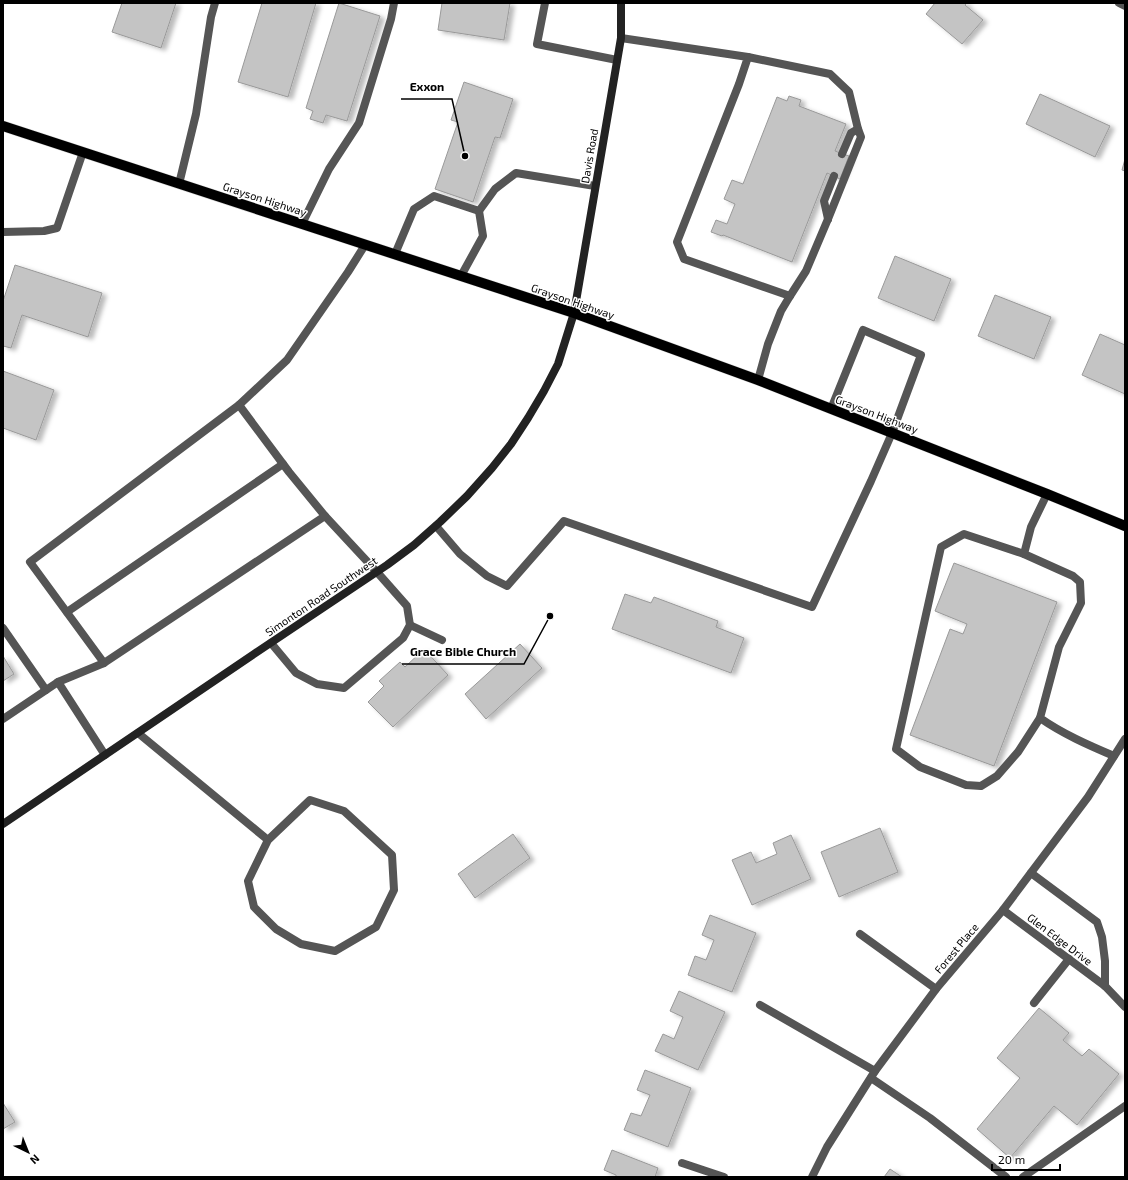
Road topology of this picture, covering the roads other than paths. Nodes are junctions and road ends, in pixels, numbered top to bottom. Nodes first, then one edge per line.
1 (215, 3) edge
2 (394, 3) edge
3 (545, 3) edge
4 (621, 3) edge
5 (1119, 3) edge
6 (1125, 6) edge
7 (621, 38) junction
8 (748, 57) junction
9 (617, 60) junction
10 (3, 126) edge
11 (858, 129) junction
12 (83, 152) junction
13 (842, 154) dead end
14 (834, 176) dead end
15 (179, 184) junction
16 (596, 186) junction
17 (479, 211) junction
18 (828, 219) junction
19 (302, 224) junction
20 (3, 232) edge
21 (365, 245) junction
22 (395, 254) junction
23 (461, 276) junction
24 (790, 296) junction
25 (574, 313) junction
26 (758, 380) junction
27 (239, 405) junction
28 (831, 409) junction
29 (892, 433) junction
30 (283, 464) junction
31 (1047, 494) junction
32 (325, 516) junction
33 (436, 526) junction
34 (1125, 526) edge
35 (1024, 554) junction
36 (377, 572) junction
37 (67, 612) junction
38 (410, 625) junction
39 (3, 628) edge
40 (442, 640) dead end
41 (271, 643) junction
42 (104, 663) junction
43 (58, 682) junction
44 (46, 690) junction
45 (1040, 718) junction
46 (3, 719) edge
47 (138, 732) junction
48 (1125, 739) edge
49 (105, 756) junction
50 (1114, 756) junction
51 (3, 824) edge
52 (268, 840) junction
53 (1031, 873) junction
54 (1003, 910) junction
55 (860, 934) dead end
56 (1069, 959) junction
57 (1105, 986) junction
58 (936, 989) junction
59 (1034, 1003) dead end
60 (760, 1005) dead end
61 (1125, 1007) edge
62 (873, 1074) junction
63 (1125, 1106) edge
64 (682, 1163) dead end
65 (724, 1177) edge
66 (812, 1177) edge
67 (1006, 1177) edge
68 (1022, 1177) edge

1 - 15 street
2 - 19 street
3 - 9 street
4 - 7 street, Davis Road
5 - 6 street
7 - 8 street
7 - 9 street, Davis Road
8 - 11 street
8 - 24 street
9 - 16 street, Davis Road
10 - 12 main road, Grayson Highway
11 - 13 street
11 - 18 street
12 - 15 main road, Grayson Highway
12 - 20 street
14 - 18 street
15 - 19 main road, Grayson Highway
16 - 17 street
16 - 25 street, Davis Road
17 - 22 street
17 - 23 street
18 - 24 street
19 - 21 main road, Grayson Highway
21 - 22 main road, Grayson Highway
21 - 27 street
22 - 23 main road, Grayson Highway
23 - 25 main road, Grayson Highway
24 - 26 street
25 - 26 main road, Grayson Highway
25 - 33 street, Simonton Road Southwest
26 - 28 main road, Grayson Highway
27 - 30 street
27 - 37 street
28 - 29 main road, Grayson Highway
28 - 29 street
29 - 31 main road, Grayson Highway
29 - 33 street
30 - 32 street
30 - 37 street
31 - 34 main road, Grayson Highway
31 - 35 street
32 - 36 street
32 - 42 street
33 - 36 street, Simonton Road Southwest
35 - 45 street
35 - 45 street
36 - 38 street
36 - 41 street, Simonton Road Southwest
37 - 42 street
38 - 40 street
38 - 41 street
39 - 44 street
41 - 47 street, Simonton Road Southwest
42 - 43 street
43 - 44 street
43 - 49 street
44 - 46 street
45 - 50 street
47 - 49 street, Simonton Road Southwest
47 - 52 street
48 - 50 street, Forest Place
49 - 51 street, Simonton Road Southwest
50 - 53 street, Forest Place
52 - 52 street
53 - 54 street, Forest Place
53 - 57 street, Glen Edge Drive
54 - 56 street, Glen Edge Drive
54 - 58 street, Forest Place
55 - 58 street
56 - 57 street, Glen Edge Drive
56 - 59 street
57 - 61 street, Glen Edge Drive
58 - 62 street, Forest Place
60 - 62 street
62 - 66 street, Forest Place
62 - 67 street
63 - 68 street
64 - 65 street

